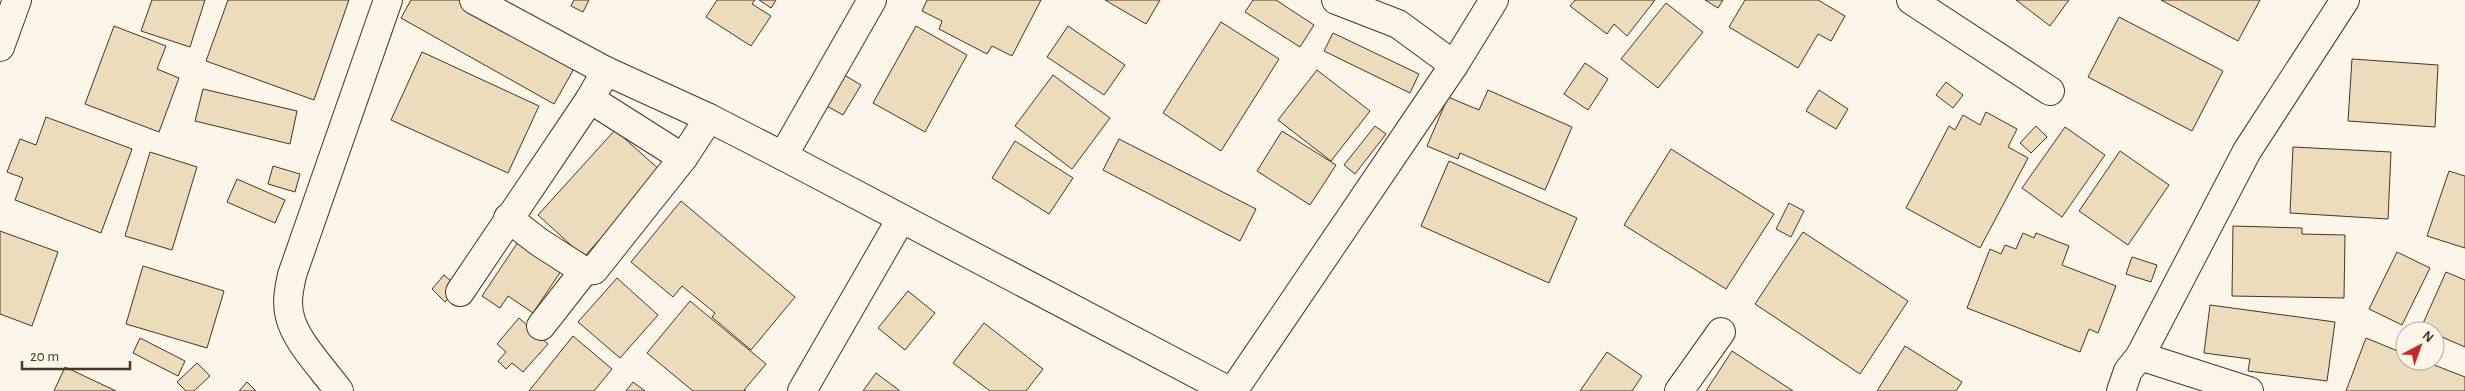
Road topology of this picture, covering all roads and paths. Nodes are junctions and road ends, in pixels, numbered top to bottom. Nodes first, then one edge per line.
1 (17, 0) edge
2 (388, 0) edge
3 (474, 0) edge
4 (872, 0) edge
5 (1336, 0) edge
6 (1494, 0) edge
7 (1911, 0) edge
8 (2345, 0) edge
9 (0, 47) edge
10 (1454, 65) junction
11 (606, 71) junction
12 (2050, 91) dead end
13 (590, 99) junction
14 (709, 118) junction
15 (783, 156) junction
16 (683, 158) junction
17 (508, 218) junction
18 (901, 219) junction
19 (584, 270) junction
20 (460, 292) dead end
21 (541, 326) dead end
22 (1722, 332) dead end
23 (2140, 356) junction
24 (339, 391) edge
25 (802, 391) edge
26 (1229, 391) edge
27 (1233, 391) edge
28 (1679, 391) edge
29 (2121, 391) edge
30 (2249, 391) edge

1 - 9 street
2 - 24 street
3 - 11 street
4 - 15 street
5 - 10 street
6 - 10 street
7 - 12 street
8 - 23 street
10 - 27 street
11 - 13 street
11 - 14 street
13 - 16 street
13 - 17 street
14 - 15 street
14 - 16 street
15 - 18 street
16 - 19 street
17 - 19 street
17 - 20 street
18 - 25 street
18 - 26 street
19 - 21 street
22 - 28 street
23 - 29 street
23 - 30 street

